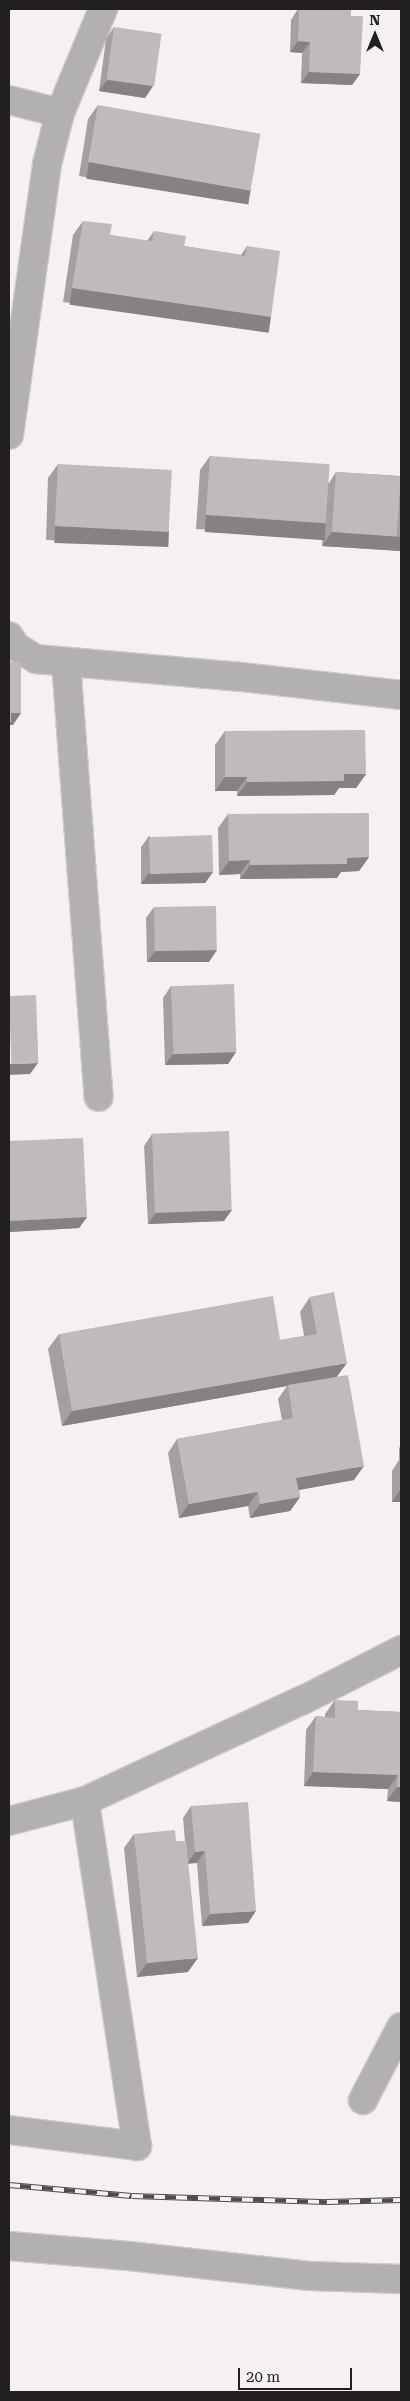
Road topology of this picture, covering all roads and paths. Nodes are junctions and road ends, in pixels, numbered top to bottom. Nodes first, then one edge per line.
1 (103, 9) edge
2 (9, 100) edge
3 (60, 113) junction
4 (9, 435) edge
5 (9, 636) edge
6 (66, 663) junction
7 (401, 695) edge
8 (99, 1098) dead end
9 (401, 1650) edge
10 (85, 1801) junction
11 (9, 1821) edge
12 (401, 2027) edge
13 (363, 2100) dead end
14 (9, 2130) edge
15 (9, 2246) edge
16 (401, 2279) edge

1 - 3 street
2 - 3 street
3 - 4 street
5 - 6 street
6 - 7 street
6 - 8 street
9 - 10 street
10 - 11 street
10 - 14 street
12 - 13 street
15 - 16 street

